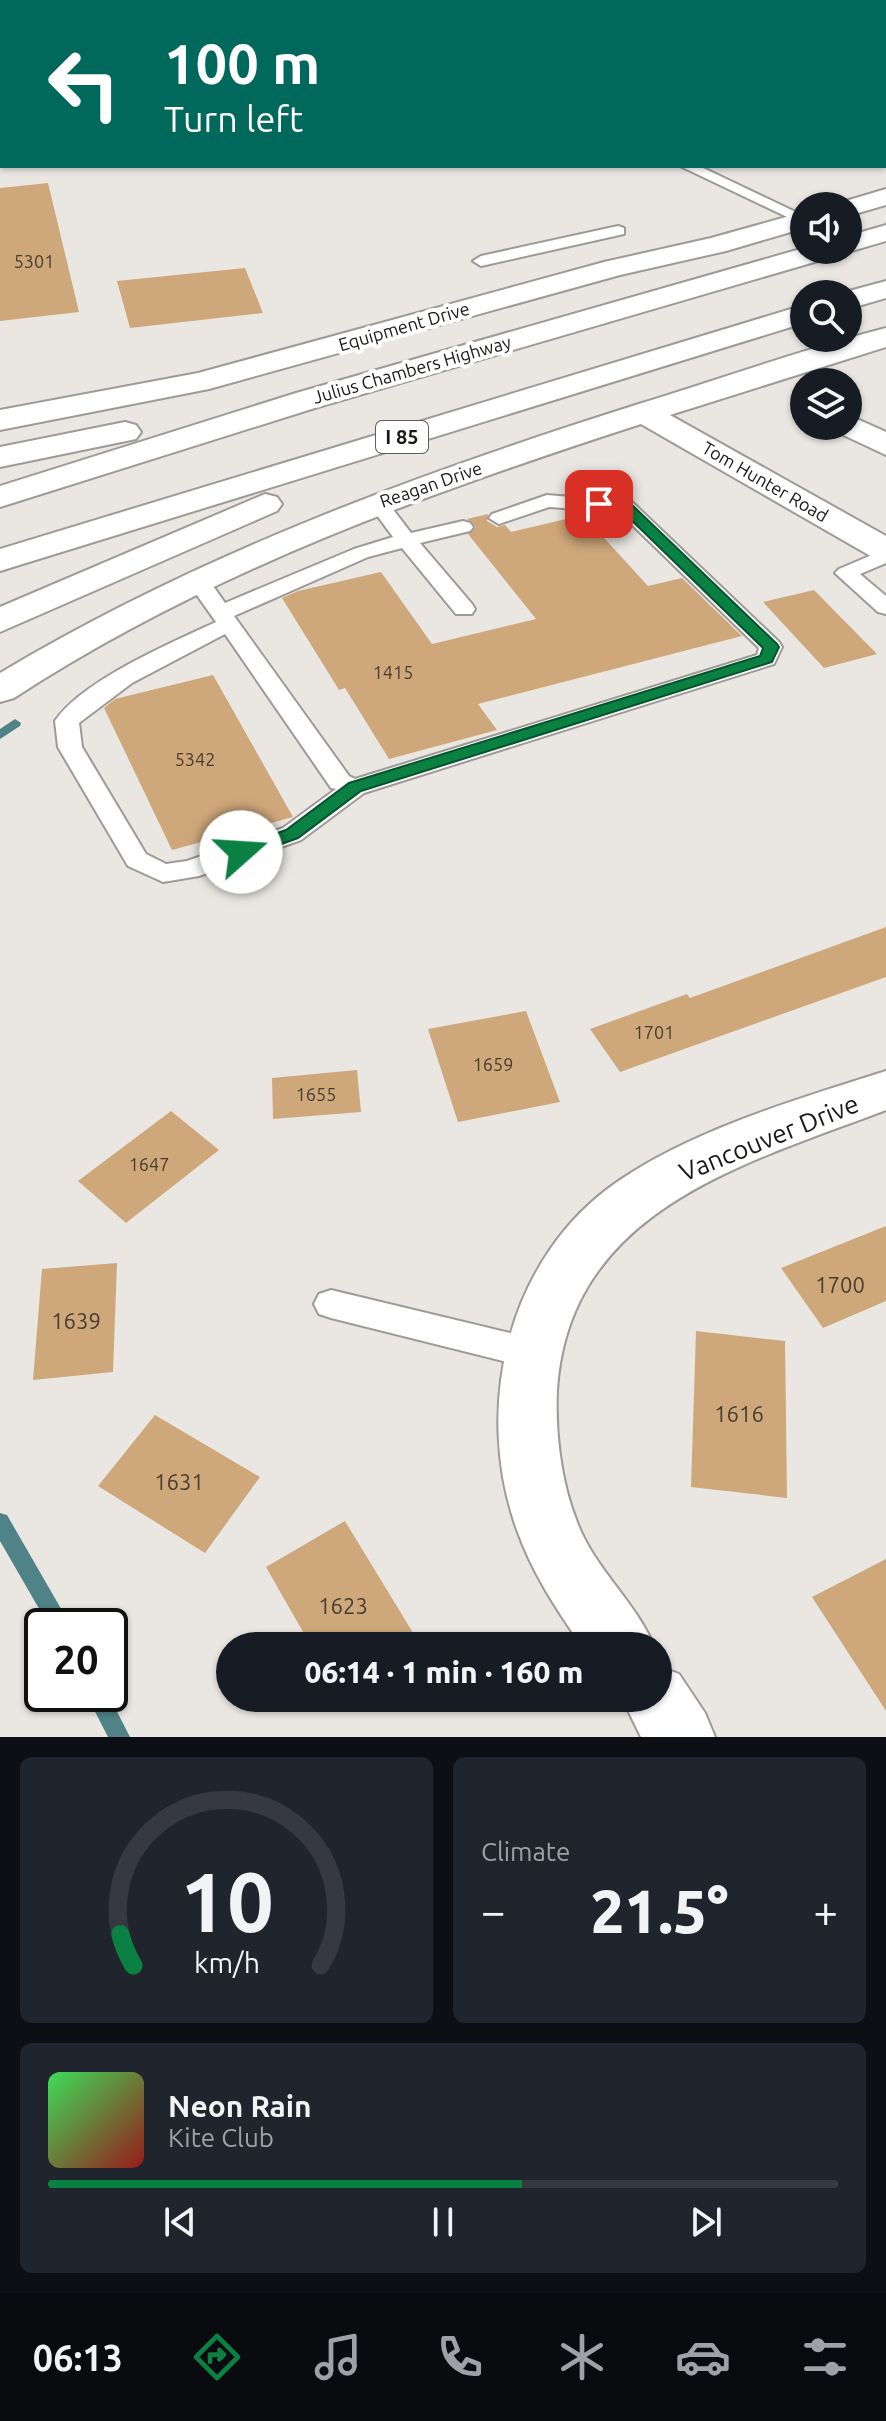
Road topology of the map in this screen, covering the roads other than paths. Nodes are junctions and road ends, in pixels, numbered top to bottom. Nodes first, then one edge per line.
1 (691, 168) edge
2 (886, 197) edge
3 (862, 204) edge
4 (790, 214) edge
5 (790, 224) edge
6 (618, 231) dead end
7 (886, 233) edge
8 (862, 240) edge
9 (790, 260) edge
10 (481, 261) dead end
11 (886, 289) edge
12 (862, 296) edge
13 (790, 318) edge
14 (886, 337) edge
15 (347, 388) junction
16 (644, 413) junction
17 (0, 420) edge
18 (425, 430) junction
19 (862, 432) edge
20 (886, 445) edge
21 (0, 457) edge
22 (0, 497) edge
23 (378, 503) junction
24 (499, 518) dead end
25 (463, 527) dead end
26 (406, 540) junction
27 (886, 553) edge
28 (0, 560) edge
29 (198, 581) junction
30 (886, 607) edge
31 (464, 609) dead end
32 (225, 619) junction
33 (0, 621) edge
34 (0, 690) edge
35 (355, 787) junction
36 (886, 1090) edge
37 (331, 1304) dead end
38 (531, 1353) junction
39 (612, 1632) edge
40 (664, 1712) edge
41 (681, 1737) edge

1 - 4 lane
2 - 3 main road
5 - 17 main road, Equipment Drive
6 - 10 lane
7 - 8 main road
9 - 15 main road, Julius Chambers Highway
11 - 12 main road
13 - 18 main road, I 85
14 - 16 main road, Reagan Drive
15 - 21 main road
15 - 22 main road, Julius Chambers Highway
16 - 23 main road, Reagan Drive
16 - 27 main road, Tom Hunter Road
18 - 28 main road, I 85
18 - 33 main road
19 - 20 main road
23 - 26 lane
23 - 29 main road, Reagan Drive
24 - 35 lane
25 - 26 lane
26 - 31 lane
26 - 32 lane
27 - 30 lane
29 - 32 lane
29 - 34 main road, Reagan Drive
32 - 35 lane
32 - 35 lane
36 - 38 main road, Vancouver Drive
37 - 38 lane
38 - 39 main road, Vancouver Drive
40 - 41 main road

